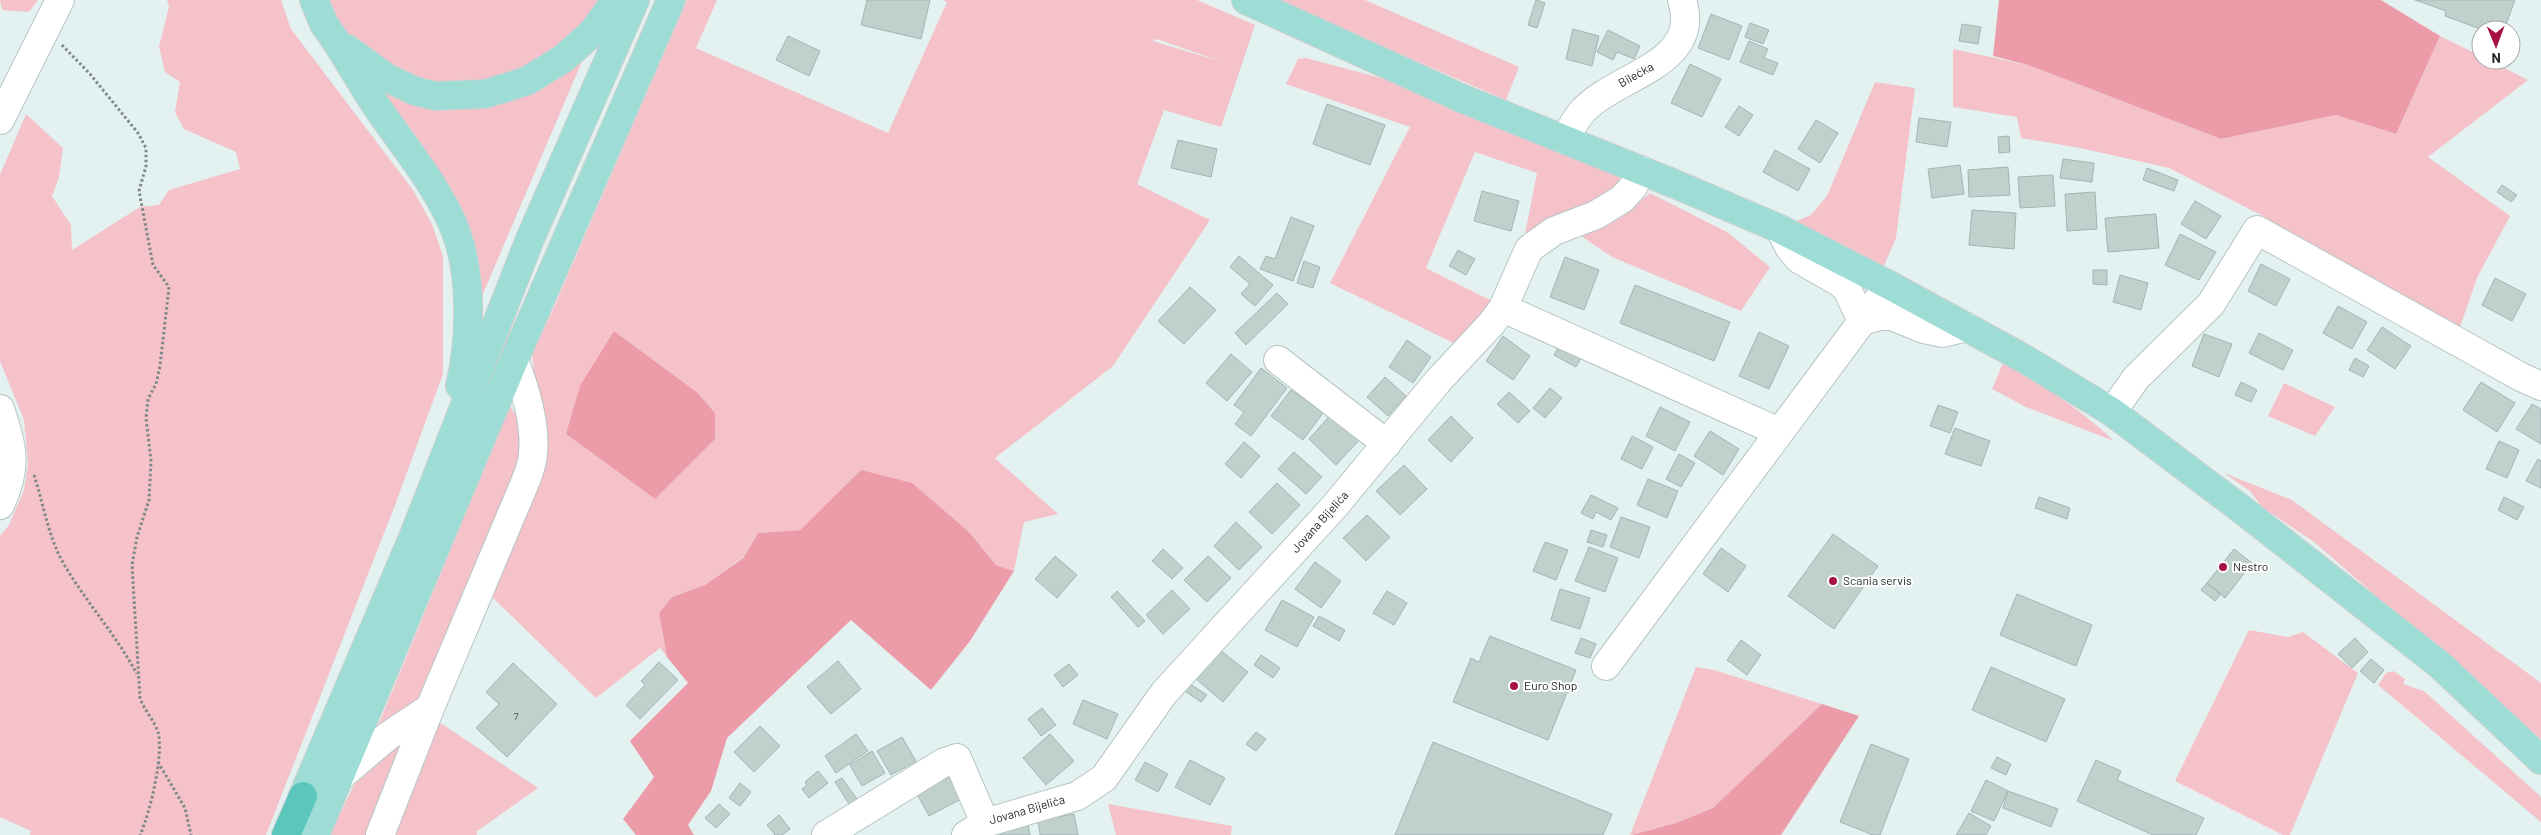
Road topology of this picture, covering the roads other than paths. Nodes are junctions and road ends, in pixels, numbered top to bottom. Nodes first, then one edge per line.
1 (60, 0) edge
2 (314, 0) edge
3 (616, 0) edge
4 (635, 0) edge
5 (671, 0) edge
6 (1246, 0) edge
7 (1682, 0) edge
8 (335, 39) junction
9 (7, 88) edge
10 (0, 120) edge
11 (1565, 140) junction
12 (1641, 170) junction
13 (1780, 229) junction
14 (1888, 285) junction
15 (1503, 308) junction
16 (1862, 321) junction
17 (1967, 327) junction
18 (514, 360) junction
19 (1278, 360) dead end
20 (2541, 386) edge
21 (0, 409) edge
22 (2112, 412) junction
23 (1779, 432) junction
24 (1387, 444) junction
25 (0, 505) edge
26 (414, 535) junction
27 (1606, 666) dead end
28 (430, 708) junction
29 (2541, 760) edge
30 (343, 774) junction
31 (303, 796) joint
32 (975, 829) edge
33 (286, 835) edge
34 (315, 835) edge
35 (380, 835) edge
36 (826, 835) edge

1 - 9 street
2 - 8 main road
3 - 8 main road
4 - 26 main road
5 - 18 main road
6 - 11 main road
7 - 11 street, Bilećka
8 - 26 main road
9 - 10 street
11 - 12 main road
12 - 13 main road
12 - 15 street, Jovana Bijelića
13 - 14 main road
13 - 16 street
14 - 16 street
14 - 17 main road
15 - 23 street
15 - 24 street, Jovana Bijelića
16 - 17 street
16 - 23 street
17 - 22 main road
18 - 28 street
18 - 30 main road
19 - 24 street
20 - 22 street
21 - 25 street
22 - 29 main road
23 - 27 street
24 - 32 street, Jovana Bijelića
26 - 31 main road
28 - 30 street
28 - 35 street
30 - 34 main road
31 - 33 highway
32 - 36 street

